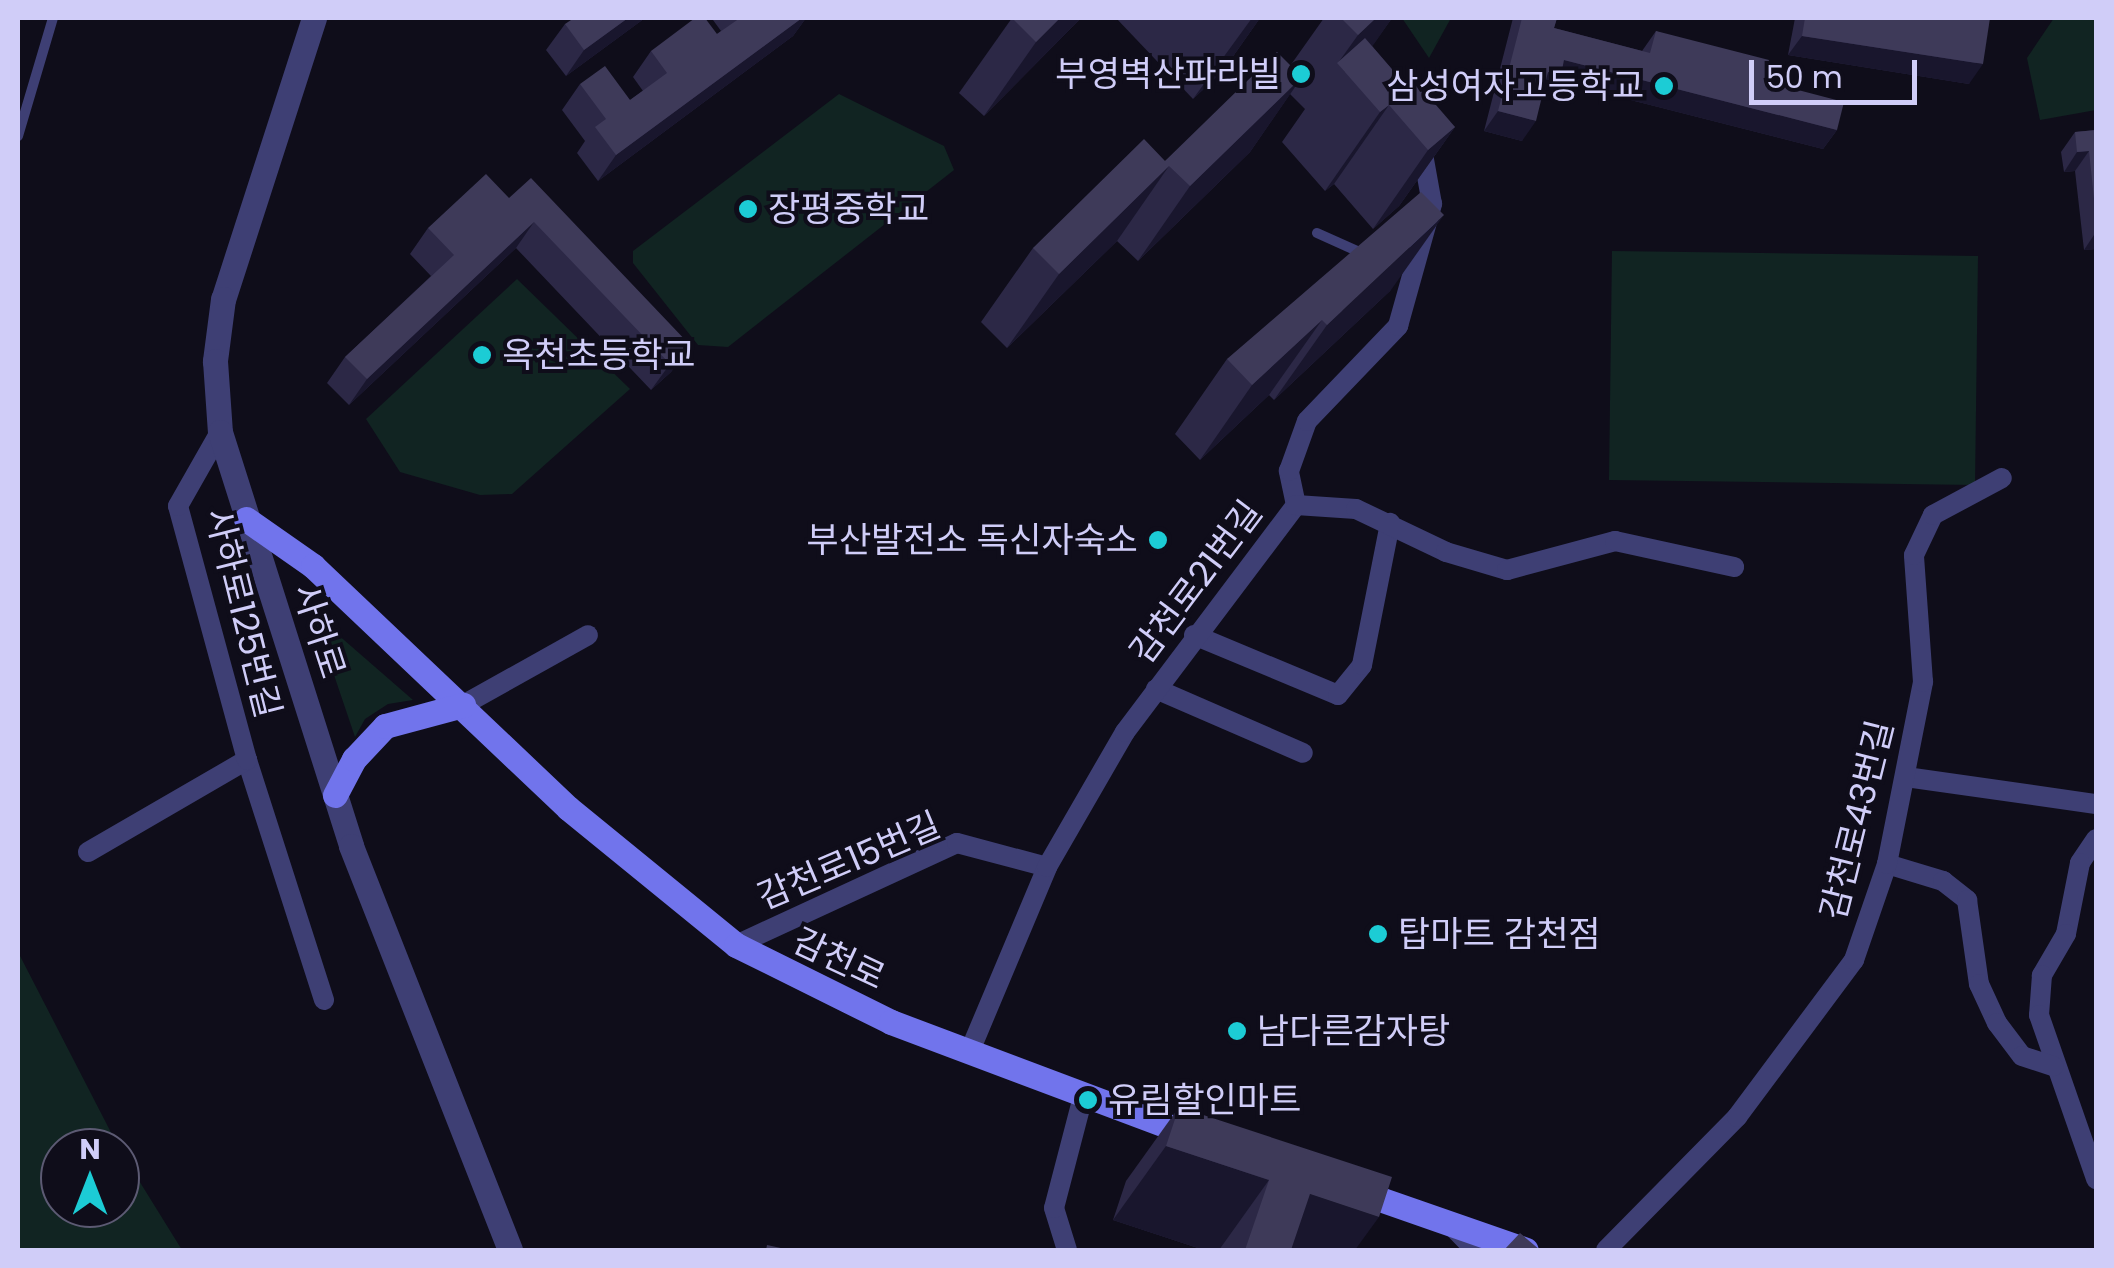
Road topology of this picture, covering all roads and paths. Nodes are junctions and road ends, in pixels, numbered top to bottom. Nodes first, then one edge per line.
1 (53, 18) edge
2 (314, 18) edge
3 (1415, 128) edge
4 (18, 136) edge
5 (1317, 232) dead end
6 (1380, 262) edge
7 (220, 432) junction
8 (2002, 478) dead end
9 (1296, 505) junction
10 (246, 519) junction
11 (1390, 523) junction
12 (1734, 566) dead end
13 (1194, 634) junction
14 (588, 635) dead end
15 (1156, 689) junction
16 (464, 705) junction
17 (1303, 754) dead end
18 (247, 760) junction
19 (1906, 777) junction
20 (335, 794) junction
21 (2096, 804) edge
22 (2096, 839) edge
23 (88, 852) dead end
24 (1887, 864) junction
25 (1047, 868) junction
26 (736, 945) junction
27 (324, 1000) dead end
28 (969, 1053) junction
29 (2053, 1066) junction
30 (1083, 1097) junction
31 (1229, 1147) edge
32 (1321, 1179) edge
33 (2096, 1179) edge
34 (1449, 1223) junction
35 (510, 1250) edge
36 (1066, 1250) edge
37 (1476, 1250) edge
38 (1526, 1250) edge
39 (1606, 1250) edge

1 - 4 lane
2 - 7 street, 사하로
3 - 9 street
5 - 6 lane
7 - 10 street, 사하로
7 - 18 street, 사하로125번길
8 - 19 street, 감천로43번길
9 - 11 street, 감천로21번길
9 - 13 street, 감천로21번길
10 - 16 main road, 감천로
10 - 20 street, 사하로
11 - 12 street, 감천로21번길
11 - 13 street
13 - 15 street, 감천로21번길
14 - 16 street
15 - 17 street
15 - 25 street, 감천로21번길
16 - 20 main road
16 - 26 main road, 감천로
18 - 23 street, 사하로125번길
18 - 27 street, 사하로125번길
19 - 21 street
19 - 24 street, 감천로43번길
20 - 35 street, 사하로
22 - 29 street
24 - 29 street
24 - 39 street, 감천로43번길
25 - 26 street, 감천로15번길
25 - 28 street, 감천로21번길
26 - 28 main road, 감천로
28 - 30 main road, 감천로
29 - 33 street
30 - 31 main road, 감천로
30 - 36 street
32 - 34 main road
34 - 37 street
34 - 38 main road

